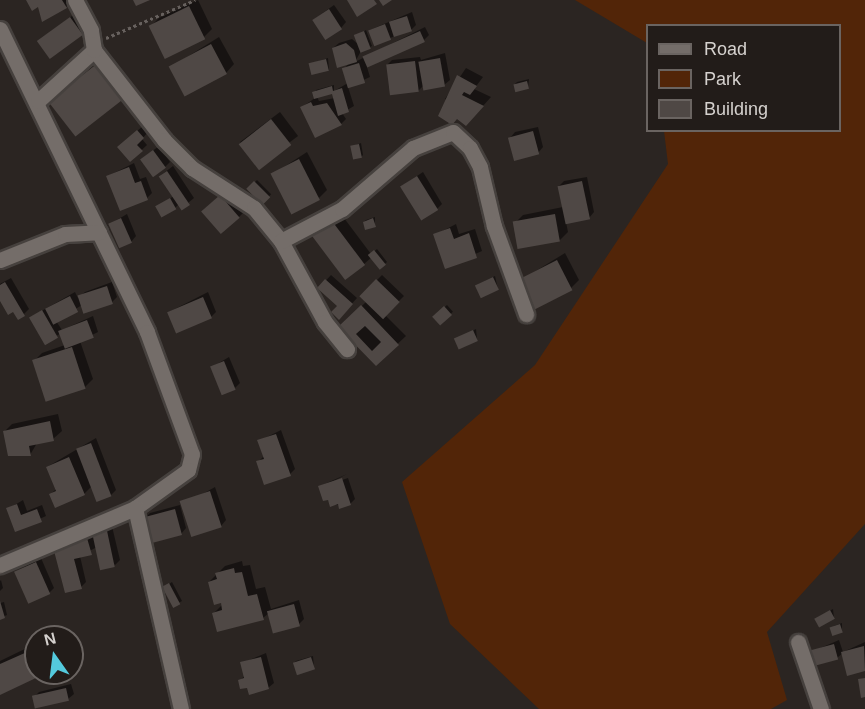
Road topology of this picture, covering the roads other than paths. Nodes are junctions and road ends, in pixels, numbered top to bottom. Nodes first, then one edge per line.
1 (75, 0) edge
2 (0, 29) edge
3 (94, 47) junction
4 (38, 101) junction
5 (99, 232) junction
6 (281, 241) junction
7 (0, 261) edge
8 (526, 314) dead end
9 (346, 349) dead end
10 (135, 508) junction
11 (0, 565) edge
12 (798, 642) dead end
13 (181, 709) edge
14 (821, 709) edge

1 - 3 street
2 - 4 street
3 - 4 street
3 - 6 street
4 - 5 street
5 - 7 street
5 - 10 street
6 - 8 street
6 - 9 street
10 - 11 street
10 - 13 street
12 - 14 street

